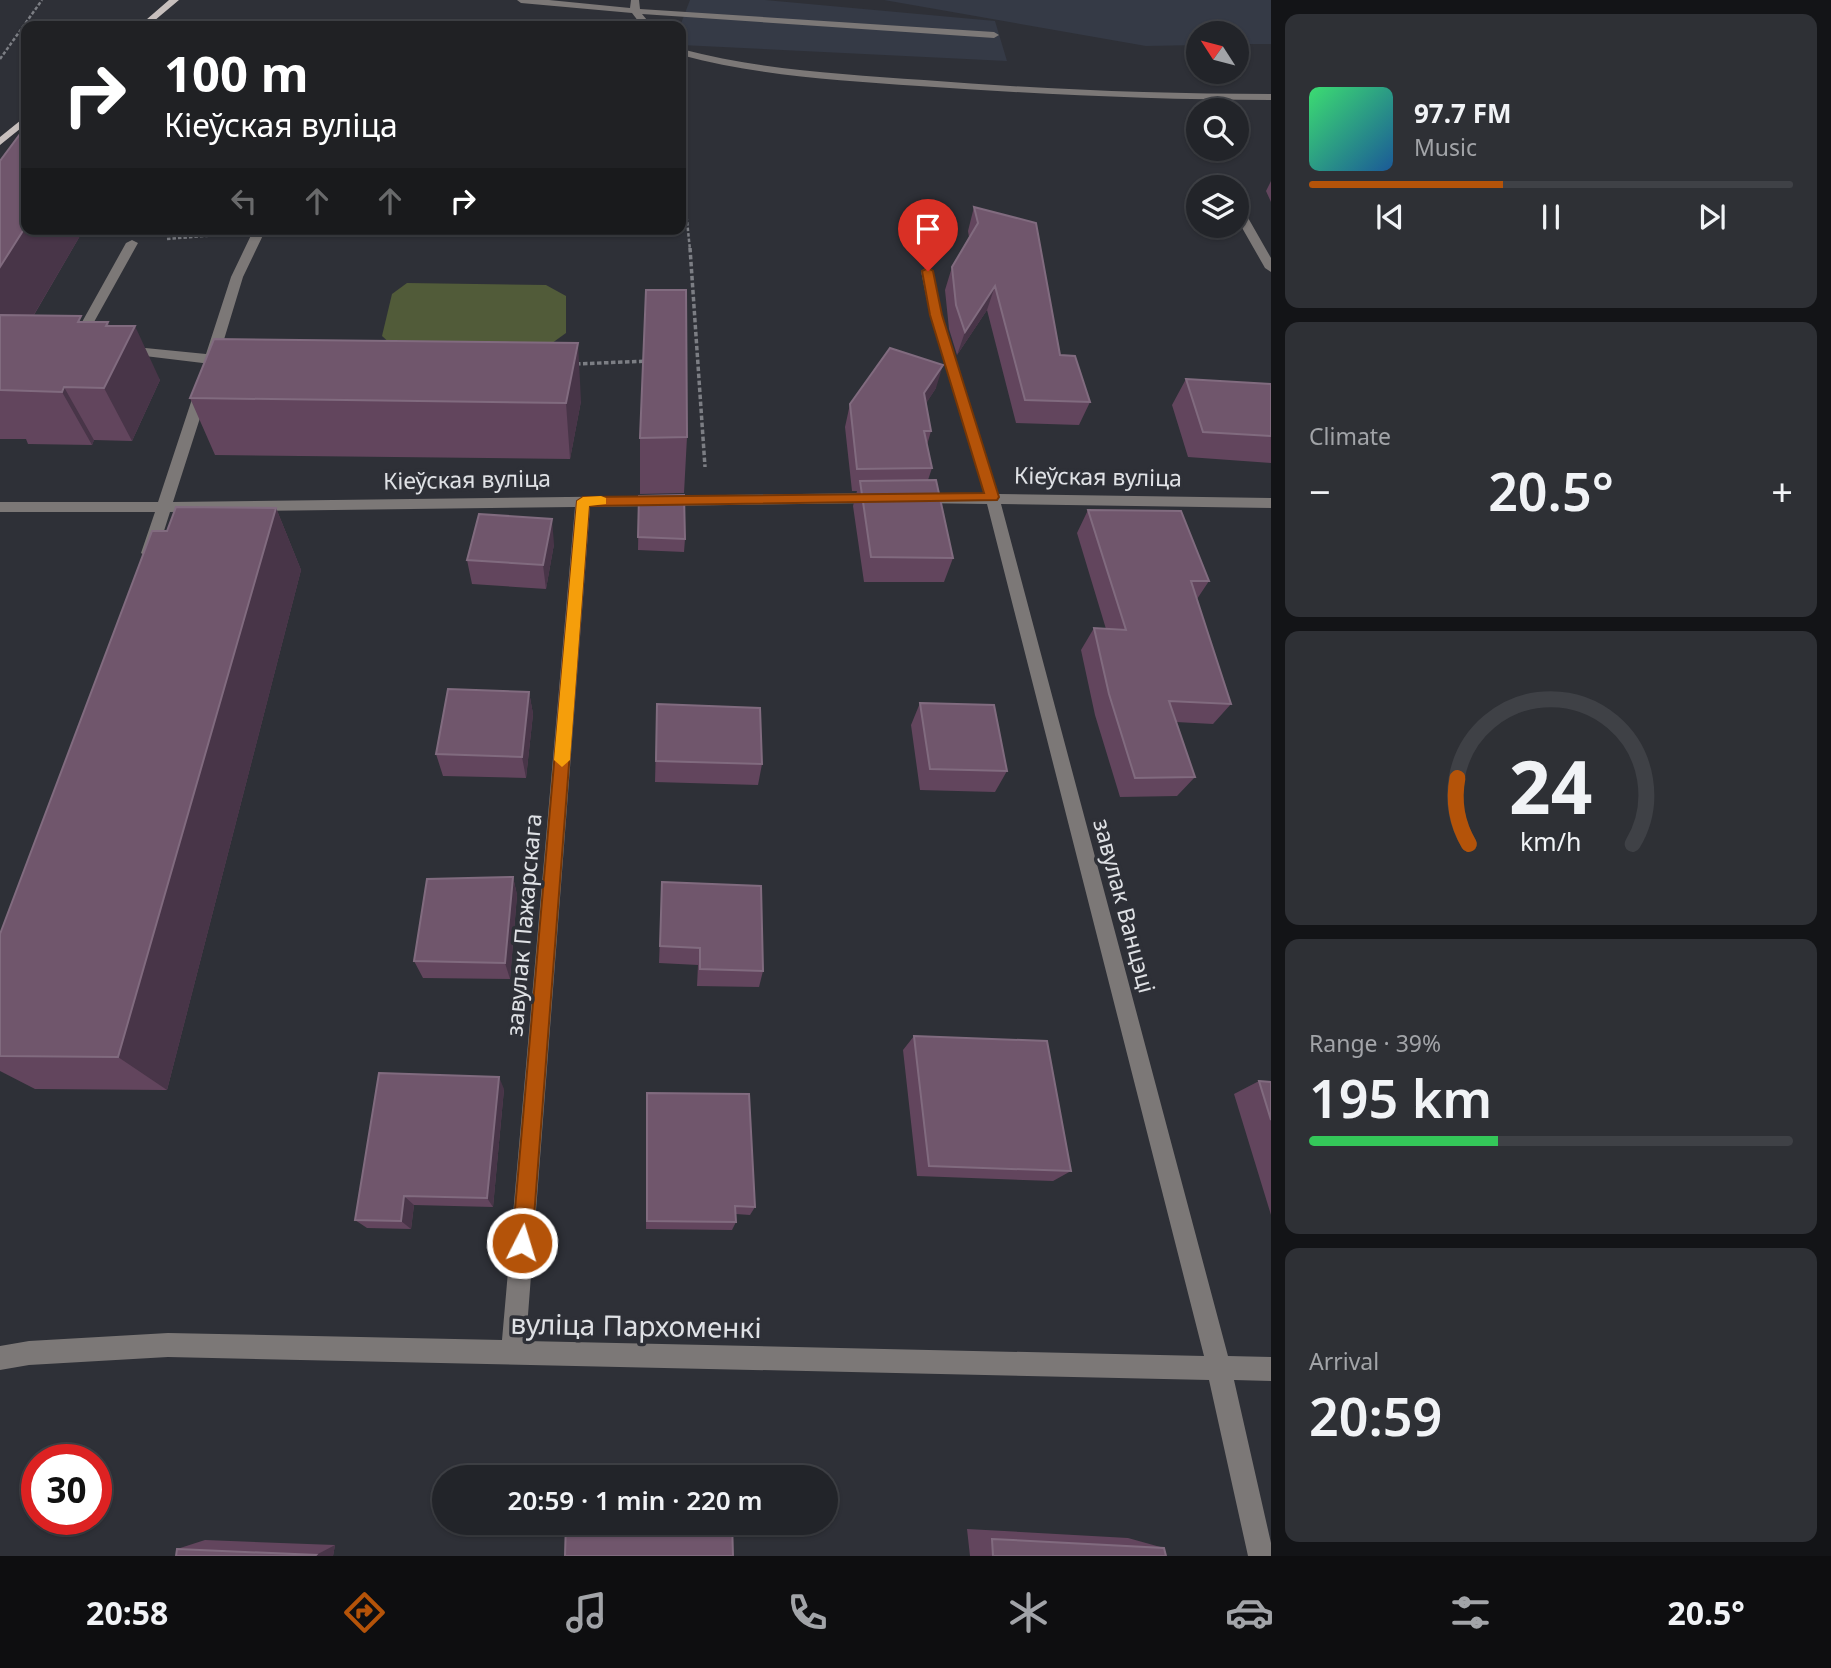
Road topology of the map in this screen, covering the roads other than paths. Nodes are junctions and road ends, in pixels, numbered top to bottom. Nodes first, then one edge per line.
1 (175, 0) edge
2 (521, 0) edge
3 (635, 5) edge
4 (149, 21) edge
5 (644, 21) edge
6 (994, 35) dead end
7 (686, 54) edge
8 (1271, 97) edge
9 (21, 123) edge
10 (0, 142) edge
11 (1249, 230) edge
12 (258, 235) edge
13 (132, 243) road end
14 (1271, 268) edge
15 (928, 271) dead end
16 (212, 358) junction
17 (237, 362) edge
18 (992, 497) junction
19 (583, 501) junction
20 (1271, 503) edge
21 (0, 507) edge
22 (165, 508) junction
23 (142, 573) edge
24 (513, 1353) junction
25 (0, 1358) edge
26 (1219, 1369) junction
27 (1271, 1369) edge
28 (1261, 1556) edge

1 - 4 main road
2 - 3 street
3 - 5 street
3 - 6 street
7 - 8 street
9 - 10 main road
11 - 14 street
12 - 16 street
13 - 16 street
15 - 18 street, завулак Ванцэці
16 - 17 street
16 - 22 street
18 - 19 street, Кіеўская вуліца
18 - 20 street, Кіеўская вуліца
18 - 26 street, завулак Ванцэці
19 - 22 street, Кіеўская вуліца
19 - 24 street, завулак Пажарскага
21 - 22 street, Кіеўская вуліца
22 - 23 street
24 - 25 street, вуліца Пархоменкі
24 - 26 street, вуліца Пархоменкі
26 - 27 street, вуліца Пархоменкі
26 - 28 street, завулак Ванцэці

